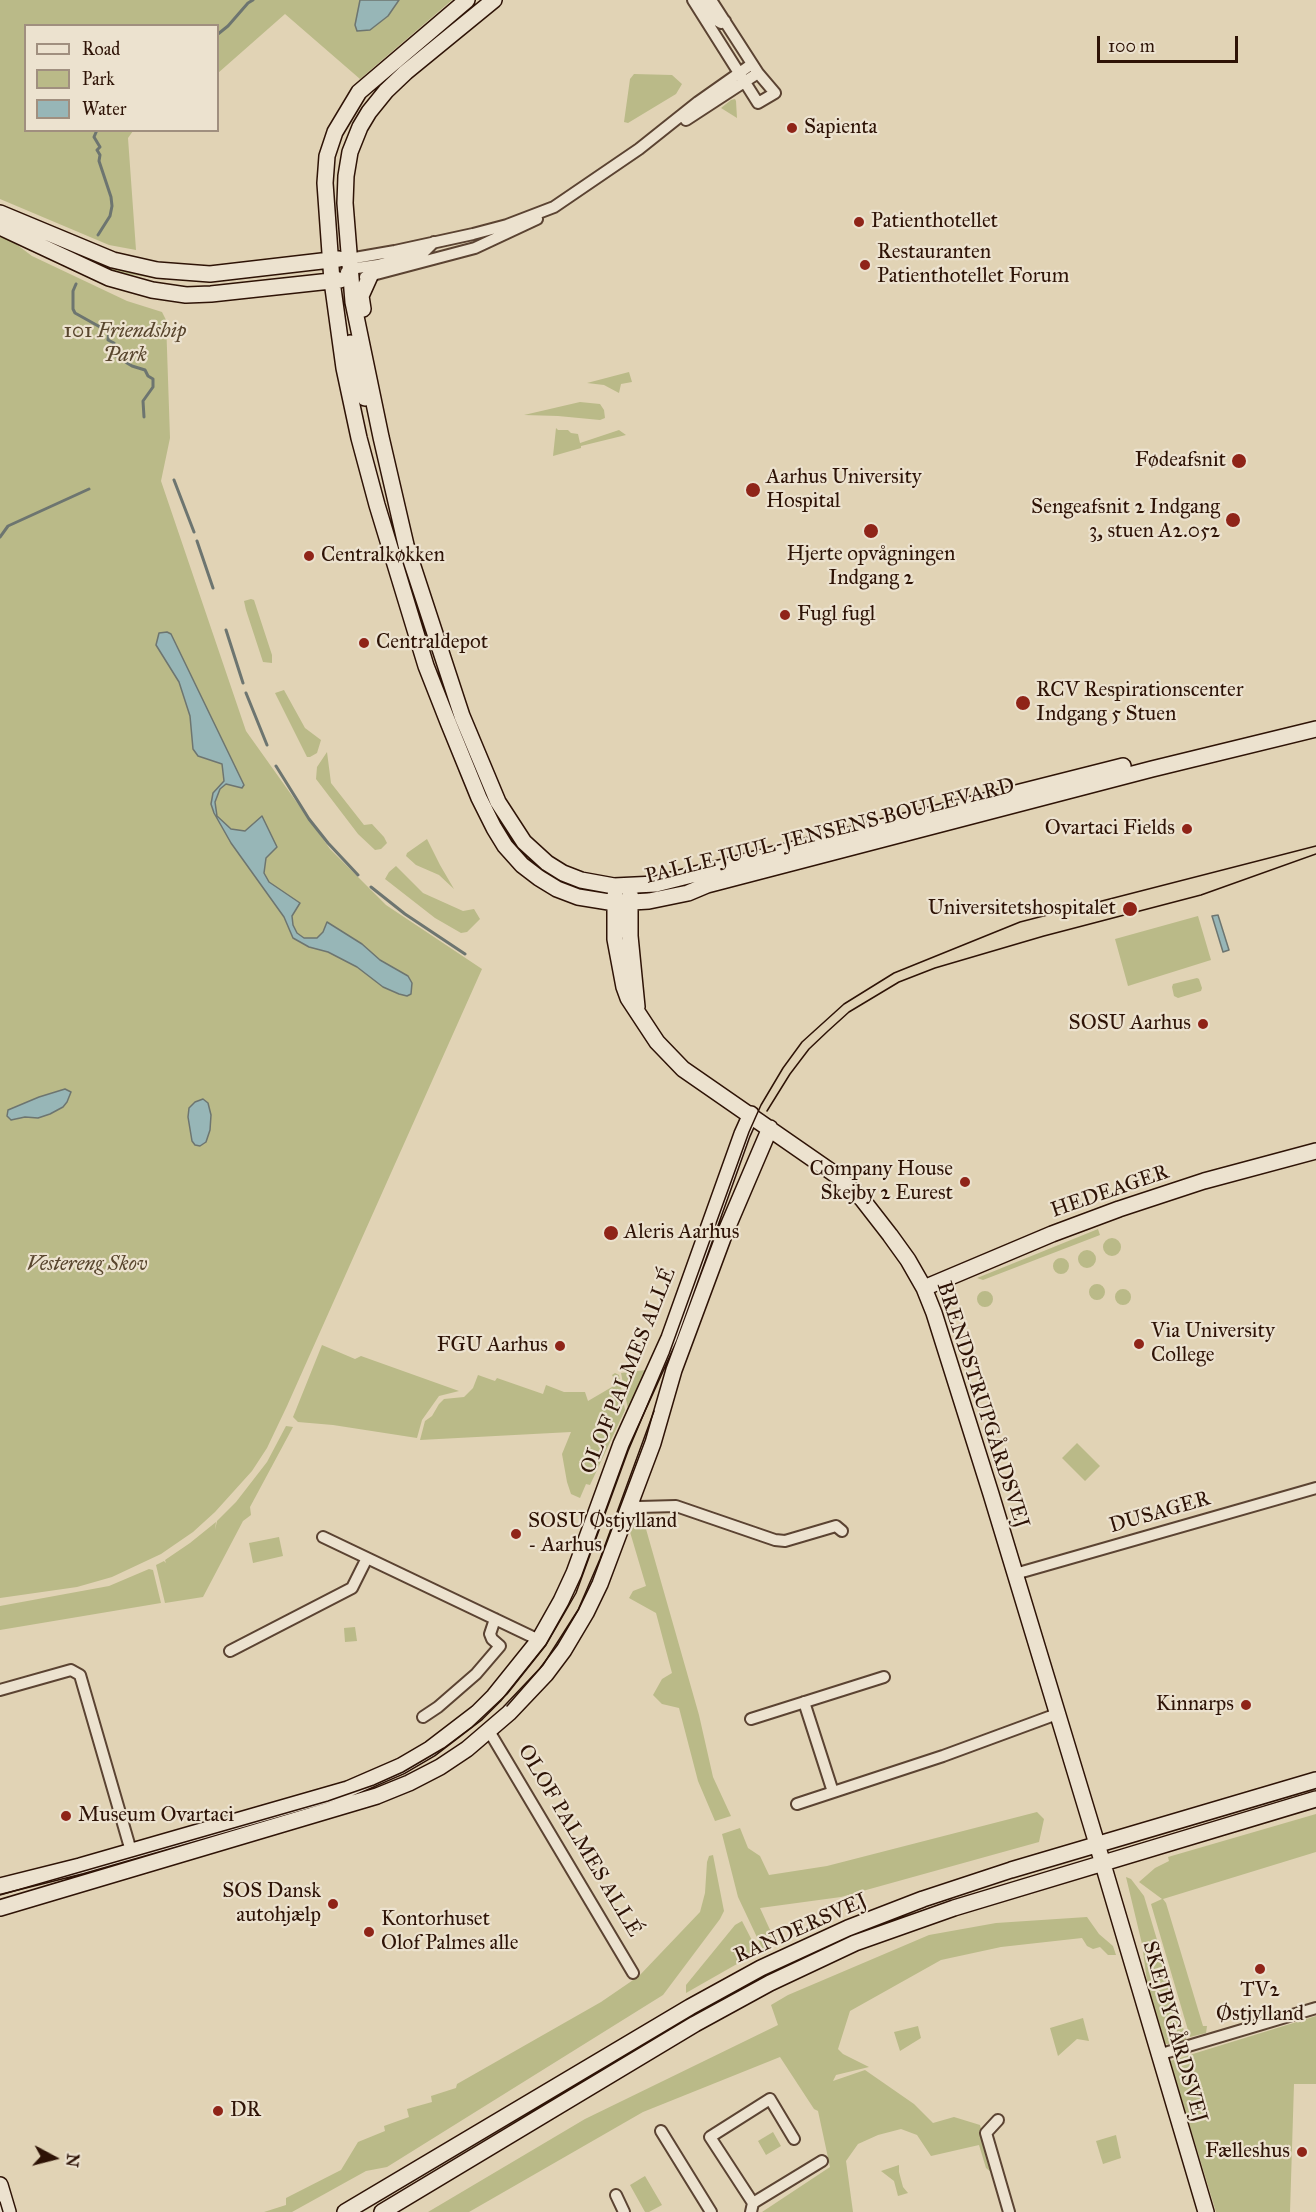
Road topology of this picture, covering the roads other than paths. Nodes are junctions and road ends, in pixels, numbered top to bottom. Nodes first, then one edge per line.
1 (467, 0) edge
2 (494, 0) edge
3 (693, 0) edge
4 (701, 0) edge
5 (711, 0) edge
6 (721, 20) junction
7 (715, 36) junction
8 (755, 69) junction
9 (742, 78) junction
10 (554, 207) junction
11 (0, 213) edge
12 (0, 227) edge
13 (330, 260) junction
14 (344, 274) junction
15 (370, 276) junction
16 (367, 372) junction
17 (378, 422) junction
18 (1316, 719) edge
19 (1316, 729) edge
20 (623, 897) junction
21 (637, 1012) junction
22 (751, 1114) junction
23 (770, 1128) junction
24 (1316, 1150) edge
25 (924, 1288) junction
26 (1316, 1488) edge
27 (630, 1505) junction
28 (843, 1531) dead end
29 (323, 1537) dead end
30 (367, 1558) junction
31 (1015, 1574) junction
32 (495, 1619) junction
33 (539, 1640) junction
34 (230, 1651) dead end
35 (884, 1677) dead end
36 (0, 1690) edge
37 (804, 1702) junction
38 (1057, 1714) junction
39 (423, 1717) dead end
40 (751, 1719) dead end
41 (489, 1731) junction
42 (1316, 1780) edge
43 (833, 1792) junction
44 (1316, 1799) edge
45 (796, 1804) dead end
46 (1097, 1844) junction
47 (131, 1851) junction
48 (1103, 1863) junction
49 (0, 1886) edge
50 (0, 1908) edge
51 (633, 1973) dead end
52 (1316, 2008) edge
53 (1158, 2055) junction
54 (998, 2120) dead end
55 (661, 2131) dead end
56 (794, 2139) dead end
57 (822, 2161) dead end
58 (0, 2185) edge
59 (615, 2195) dead end
60 (752, 2208) edge
61 (8, 2212) edge
62 (345, 2212) edge
63 (382, 2212) edge
64 (624, 2212) edge
65 (711, 2212) edge
66 (1009, 2212) edge
67 (1206, 2212) edge

1 - 13 street, PALLE JUUL-JENSENS BOULEVARD
2 - 14 street, PALLE JUUL-JENSENS BOULEVARD
3 - 7 street
4 - 6 street
5 - 6 street
6 - 7 street
6 - 8 street
7 - 9 street
8 - 9 street
8 - 9 street
9 - 10 street
10 - 14 street
10 - 15 street
11 - 13 street
12 - 14 street
13 - 14 street, PALLE JUUL-JENSENS BOULEVARD
13 - 14 street
14 - 15 street
14 - 16 street, PALLE JUUL-JENSENS BOULEVARD
14 - 17 street
14 - 20 street, PALLE JUUL-JENSENS BOULEVARD
15 - 16 street
16 - 17 street, PALLE JUUL-JENSENS BOULEVARD
17 - 20 street, PALLE JUUL-JENSENS BOULEVARD
18 - 20 street, PALLE JUUL-JENSENS BOULEVARD
19 - 20 street, PALLE JUUL-JENSENS BOULEVARD
20 - 21 street
20 - 21 street, BRENDSTRUPGÅRDSVEJ
21 - 22 street, BRENDSTRUPGÅRDSVEJ
22 - 23 street, BRENDSTRUPGÅRDSVEJ
22 - 33 street, OLOF PALMES ALLÉ
23 - 25 street, BRENDSTRUPGÅRDSVEJ
23 - 27 street, OLOF PALMES ALLÉ
24 - 25 street, HEDEAGER
25 - 31 street, BRENDSTRUPGÅRDSVEJ
26 - 31 street, DUSAGER
27 - 28 street
27 - 41 street, OLOF PALMES ALLÉ
29 - 30 street
30 - 32 street
30 - 34 street
31 - 38 street, BRENDSTRUPGÅRDSVEJ
32 - 33 street
32 - 39 street
33 - 47 street, OLOF PALMES ALLÉ
35 - 37 street
36 - 47 street
37 - 40 street
37 - 43 street
38 - 43 street
38 - 46 street, BRENDSTRUPGÅRDSVEJ
41 - 50 street, OLOF PALMES ALLÉ
41 - 51 street, OLOF PALMES ALLÉ
42 - 46 street, RANDERSVEJ
43 - 45 street
44 - 48 street, RANDERSVEJ
46 - 48 street, SKEJBYGÅRDSVEJ
46 - 62 street, RANDERSVEJ
47 - 49 street, OLOF PALMES ALLÉ
48 - 53 street, SKEJBYGÅRDSVEJ
48 - 63 street, RANDERSVEJ
52 - 53 street
53 - 67 street, SKEJBYGÅRDSVEJ
54 - 66 street
55 - 65 street
56 - 60 street
57 - 60 street
58 - 61 street
59 - 64 street

